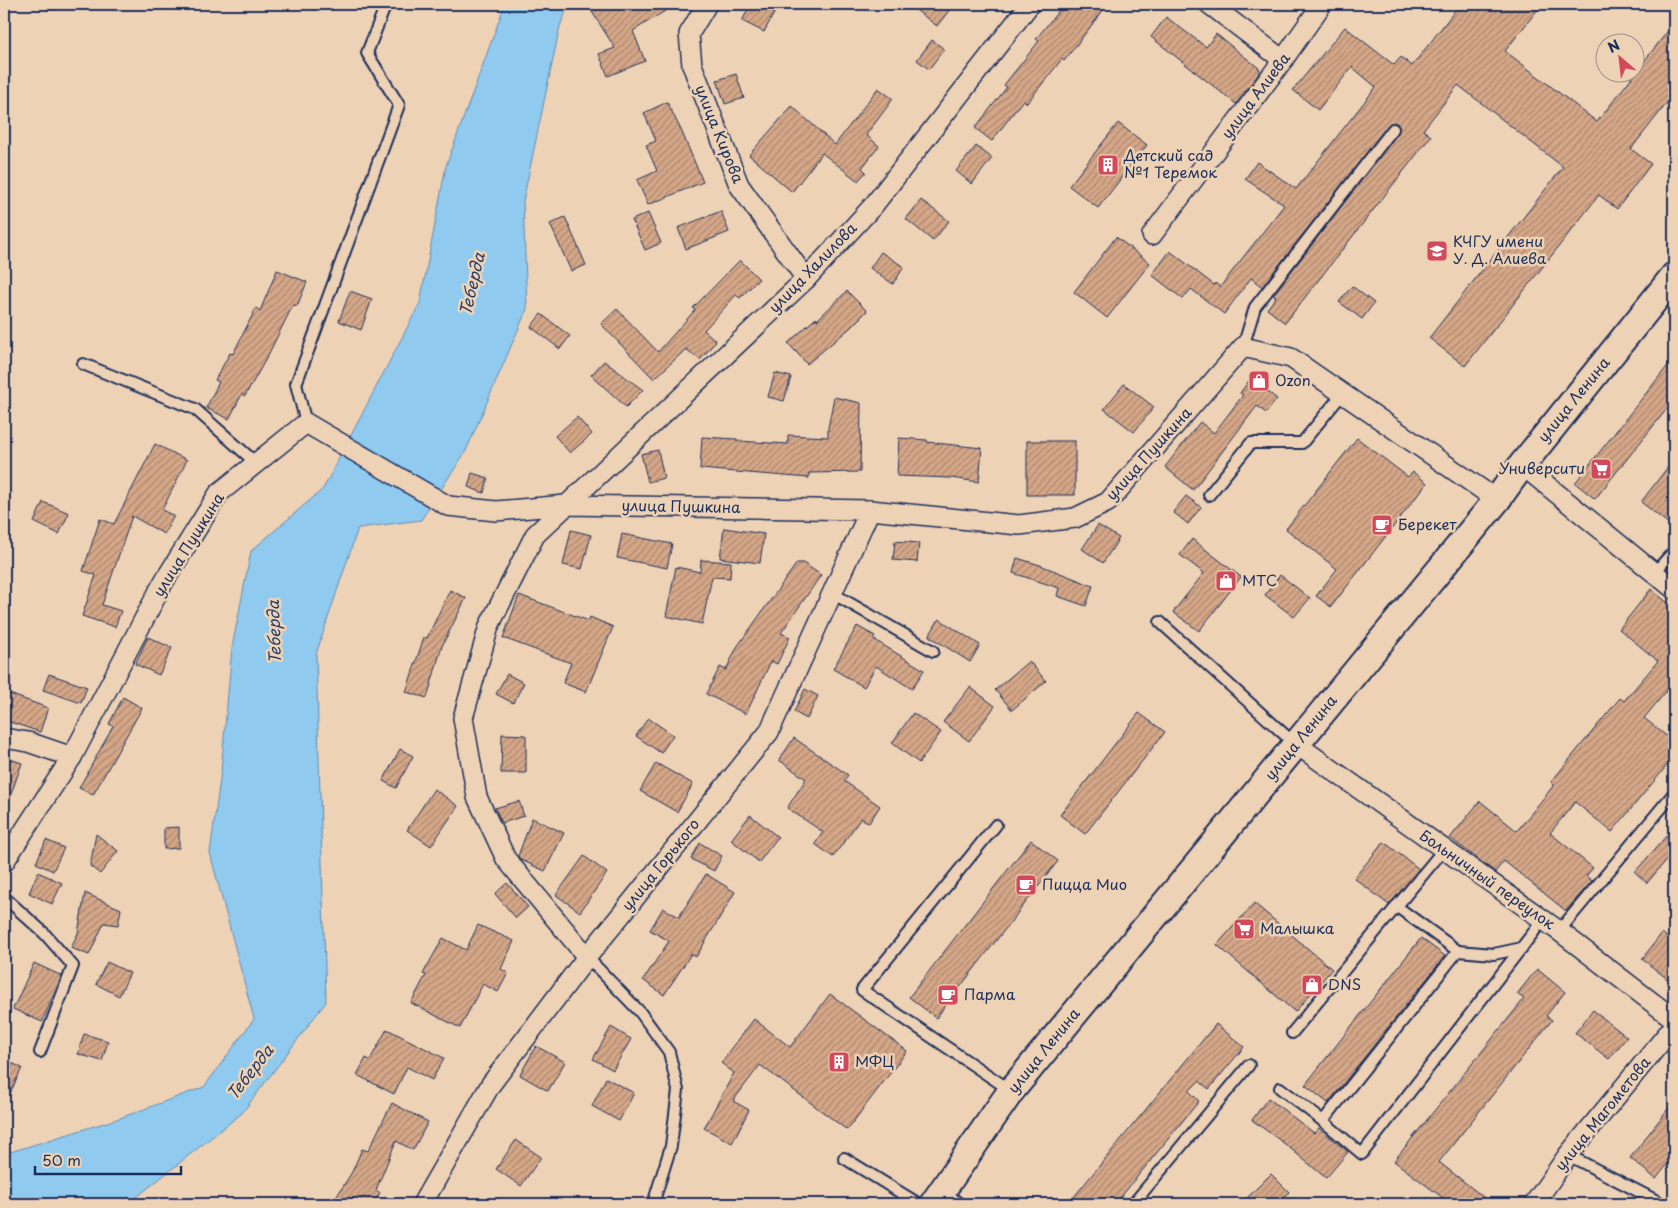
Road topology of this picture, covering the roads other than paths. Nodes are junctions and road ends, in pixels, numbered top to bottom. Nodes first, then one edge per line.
1 (386, 4) edge
2 (707, 4) edge
3 (1030, 4) edge
4 (1209, 4) edge
5 (1322, 4) edge
6 (1284, 60) junction
7 (1393, 129) dead end
8 (1152, 235) dead end
9 (1674, 276) edge
10 (806, 280) junction
11 (1243, 347) junction
12 (83, 364) dead end
13 (1343, 393) junction
14 (306, 423) junction
15 (256, 463) junction
16 (1522, 465) junction
17 (1209, 495) dead end
18 (1497, 500) junction
19 (566, 505) junction
20 (870, 510) junction
21 (1674, 551) edge
22 (1654, 573) junction
23 (1674, 589) edge
24 (832, 593) junction
25 (1160, 622) dead end
26 (933, 652) dead end
27 (4, 738) edge
28 (1296, 744) junction
29 (72, 757) junction
30 (1674, 793) edge
31 (996, 825) dead end
32 (1444, 849) junction
33 (4, 862) edge
34 (4, 898) edge
35 (1396, 906) junction
36 (1543, 920) junction
37 (1559, 931) junction
38 (1522, 948) junction
39 (1458, 951) junction
40 (587, 957) junction
41 (1674, 1019) edge
42 (1674, 1026) edge
43 (1292, 1033) dead end
44 (40, 1052) dead end
45 (1249, 1065) dead end
46 (1280, 1088) dead end
47 (1011, 1091) junction
48 (1323, 1121) junction
49 (1568, 1155) junction
50 (844, 1158) dead end
51 (945, 1200) edge
52 (1659, 1202) dead end
53 (422, 1204) edge
54 (653, 1204) edge
55 (918, 1204) edge
56 (1133, 1204) edge
57 (1534, 1204) edge

1 - 14 lane
2 - 10 street, улица Кирова
3 - 10 street, улица Халилова
4 - 6 street
5 - 6 street, улица Алиева
6 - 8 street, улица Алиева
7 - 11 lane
9 - 16 main road, улица Ленина
10 - 19 street, улица Халилова
11 - 13 street
11 - 20 street, улица Пушкина
12 - 15 lane
13 - 17 lane
13 - 18 street
14 - 15 street, улица Пушкина
14 - 19 street, улица Пушкина
15 - 29 street, улица Пушкина
16 - 18 main road, улица Ленина
16 - 22 street
18 - 28 main road, улица Ленина
19 - 20 street, улица Пушкина
19 - 40 street, улица Халилова
20 - 24 street, улица Горького
21 - 22 lane
22 - 23 street
24 - 26 lane
24 - 40 street, улица Горького
25 - 28 lane
27 - 29 street
28 - 32 street, Больничный переулок
28 - 47 main road, улица Ленина
29 - 33 street, улица Пушкина
30 - 37 lane
31 - 47 lane
32 - 35 lane
32 - 36 street, Больничный переулок
34 - 44 lane
35 - 39 lane
35 - 43 lane
36 - 37 street, Больничный переулок
36 - 38 lane
37 - 41 street, Больничный переулок
38 - 39 lane
38 - 48 lane
39 - 48 lane
40 - 53 street, улица Горького
40 - 54 lane
42 - 49 street, улица Магометова
45 - 56 lane
46 - 48 lane
47 - 51 main road, улица Ленина
49 - 52 lane
49 - 57 street, улица Магометова
50 - 55 lane

